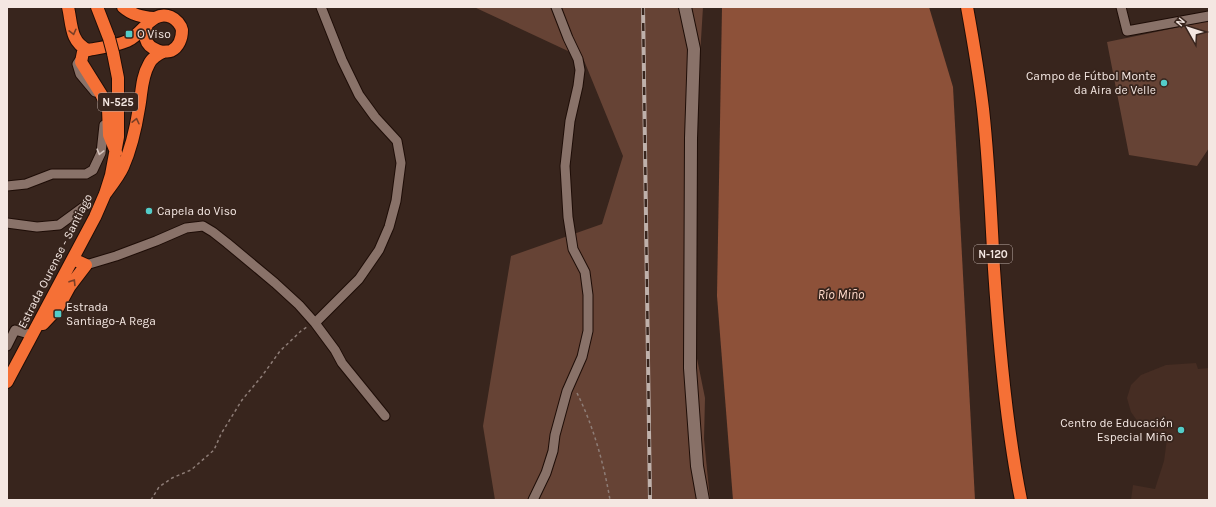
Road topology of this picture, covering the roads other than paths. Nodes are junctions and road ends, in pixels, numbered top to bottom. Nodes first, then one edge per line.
1 (68, 7) edge
2 (97, 7) edge
3 (124, 7) edge
4 (320, 7) edge
5 (556, 7) edge
6 (685, 7) edge
7 (967, 7) edge
8 (1121, 7) edge
9 (155, 16) edge
10 (1209, 16) edge
11 (128, 41) junction
12 (151, 47) junction
13 (85, 51) junction
14 (163, 52) junction
15 (116, 152) junction
16 (7, 186) edge
17 (105, 194) junction
18 (85, 206) dead end
19 (7, 224) edge
20 (74, 259) junction
21 (86, 265) junction
22 (314, 323) junction
23 (32, 335) junction
24 (7, 346) edge
25 (7, 380) edge
26 (385, 416) dead end
27 (533, 500) edge
28 (702, 500) edge
29 (1021, 500) edge

1 -> 13 highway
2 - 15 highway, Estrada Ourense - Santiago / N-525, bridge
3 - 9 highway
4 - 22 street
5 - 27 street
6 - 28 street
7 - 29 highway, N-120
8 - 10 street
9 - 11 highway
9 - 12 highway
9 - 14 highway
11 - 12 highway
11 - 13 highway
12 - 14 highway
13 - 15 highway
13 -> 16 street
17 -> 14 highway
15 - 17 highway, Estrada Ourense - Santiago / N-525
17 - 20 highway, Estrada Ourense - Santiago / N-525
18 - 19 street
20 - 21 highway
20 - 23 highway, Estrada Ourense - Santiago / N-525
21 - 22 street
23 -> 21 highway
22 - 26 street
23 - 24 street
23 - 25 highway, Estrada Ourense - Santiago / N-525

